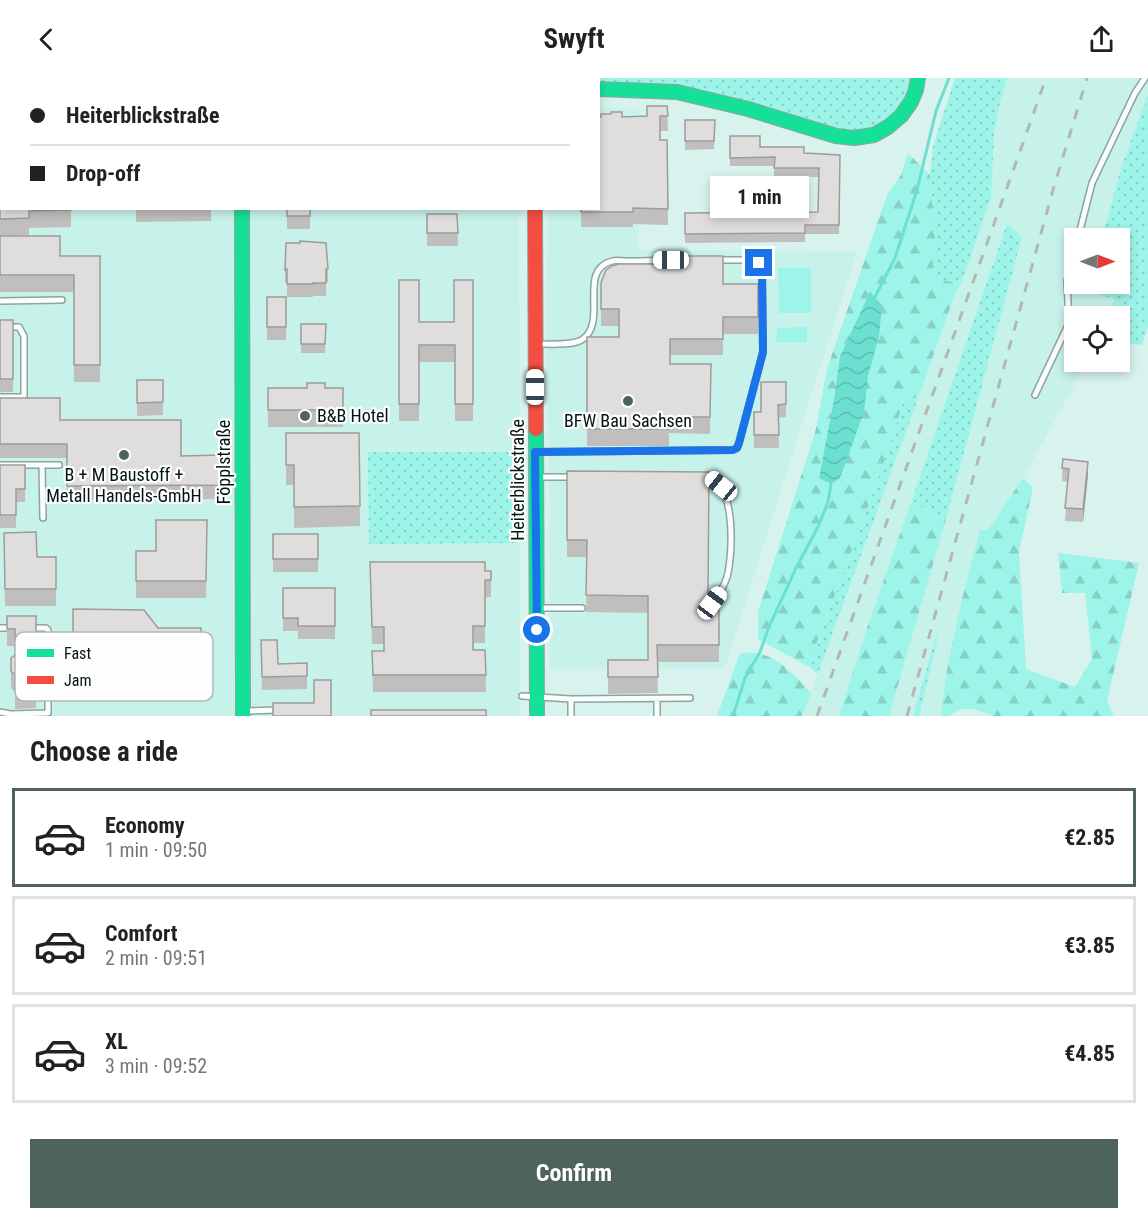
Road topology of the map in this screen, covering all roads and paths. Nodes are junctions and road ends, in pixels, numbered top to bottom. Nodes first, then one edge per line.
1 (918, 78) edge
2 (1145, 78) edge
3 (600, 89) edge
4 (242, 210) edge
5 (535, 210) edge
6 (1081, 228) edge
7 (671, 260) edge
8 (713, 260) edge
9 (1068, 294) edge
10 (62, 300) dead end
11 (0, 301) edge
12 (0, 327) edge
13 (535, 344) junction
14 (1035, 395) dead end
15 (0, 398) edge
16 (535, 452) junction
17 (0, 465) edge
18 (42, 465) junction
19 (59, 465) dead end
20 (536, 477) junction
21 (585, 477) edge
22 (699, 478) edge
23 (43, 518) dead end
24 (712, 603) edge
25 (536, 608) junction
26 (582, 608) dead end
27 (0, 628) edge
28 (48, 632) edge
29 (522, 696) dead end
30 (537, 697) junction
31 (690, 698) dead end
32 (571, 699) junction
33 (657, 699) junction
34 (48, 701) edge
35 (285, 710) edge
36 (0, 712) edge
37 (243, 713) edge
38 (537, 716) edge
39 (571, 716) edge
40 (657, 716) edge

1 - 3 street
2 - 6 lane
4 - 37 street, Föpplstraße
5 - 13 street, Heiterblickstraße
7 - 13 lane
8 - 16 lane
9 - 14 lane
10 - 11 lane
12 - 15 lane
13 - 16 street, Heiterblickstraße
16 - 20 street, Heiterblickstraße
17 - 18 lane
18 - 19 lane
18 - 23 lane
20 - 21 lane
20 - 25 street, Heiterblickstraße
22 - 24 lane
25 - 26 lane
25 - 30 street, Heiterblickstraße
27 - 28 lane
29 - 30 lane
30 - 32 lane
30 - 38 street, Heiterblickstraße
31 - 33 lane
32 - 33 lane
32 - 39 lane
33 - 40 lane
34 - 36 lane
35 - 37 lane

